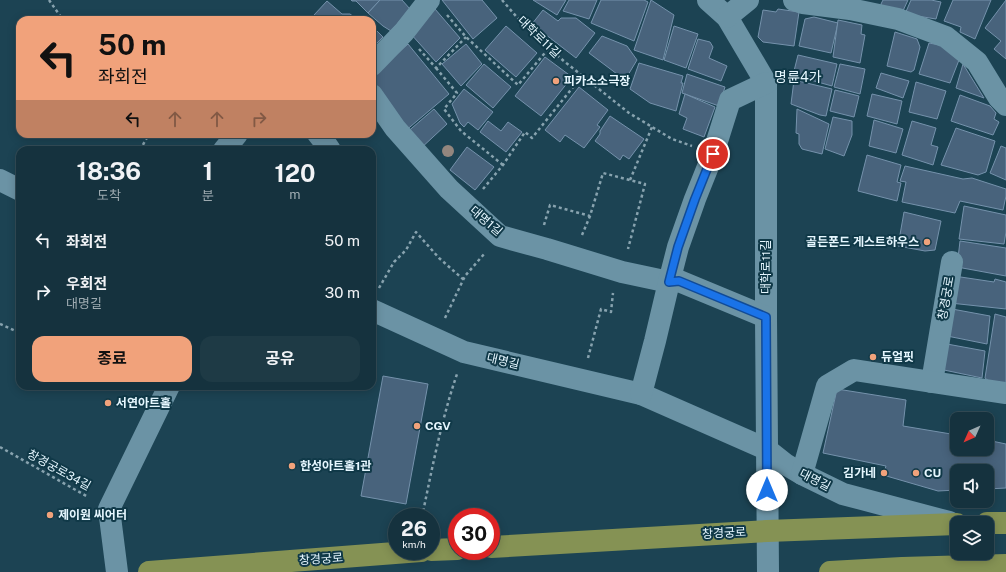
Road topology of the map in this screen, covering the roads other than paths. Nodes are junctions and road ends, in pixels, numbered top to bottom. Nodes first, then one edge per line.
1 (708, 0) edge
2 (748, 0) edge
3 (794, 0) edge
4 (436, 5) edge
5 (727, 17) junction
6 (376, 61) edge
7 (766, 83) junction
8 (376, 101) edge
9 (1006, 105) edge
10 (234, 138) edge
11 (321, 138) edge
12 (227, 146) edge
13 (327, 146) edge
14 (0, 180) edge
15 (16, 188) edge
16 (952, 262) dead end
17 (669, 282) junction
18 (376, 303) edge
19 (766, 317) junction
20 (932, 382) junction
21 (167, 390) edge
22 (1006, 393) edge
23 (641, 394) junction
24 (766, 449) junction
25 (802, 474) junction
26 (950, 522) edge
27 (994, 523) edge
28 (1006, 523) edge
29 (950, 524) edge
30 (767, 531) junction
31 (500, 546) edge
32 (388, 554) edge
33 (1006, 565) edge
34 (902, 570) edge
35 (118, 572) edge
36 (149, 572) edge
37 (768, 572) edge
38 (830, 572) edge

1 - 5 street
2 - 5 street
3 - 9 street
4 - 6 street
5 - 7 street
7 - 17 street
7 - 19 street, 대학로11길
8 - 17 street, 대명1길
10 - 12 street
11 - 13 street
14 - 15 street
16 - 20 street, 창경궁로
17 - 19 street, 대명1길
17 - 23 street
18 - 23 street, 대명길
19 - 24 street, 대학로11길
20 - 22 street
20 - 25 street
21 - 35 street
23 - 24 street, 대명길
24 - 25 street, 대명길
24 - 30 street, 대학로11길
25 - 26 street, 대명길
27 - 28 main road
29 - 30 main road, 창경궁로
30 - 31 main road, 창경궁로
30 - 37 street, 대학로11길
32 - 36 main road, 창경궁로
33 - 34 main road
34 - 38 main road

